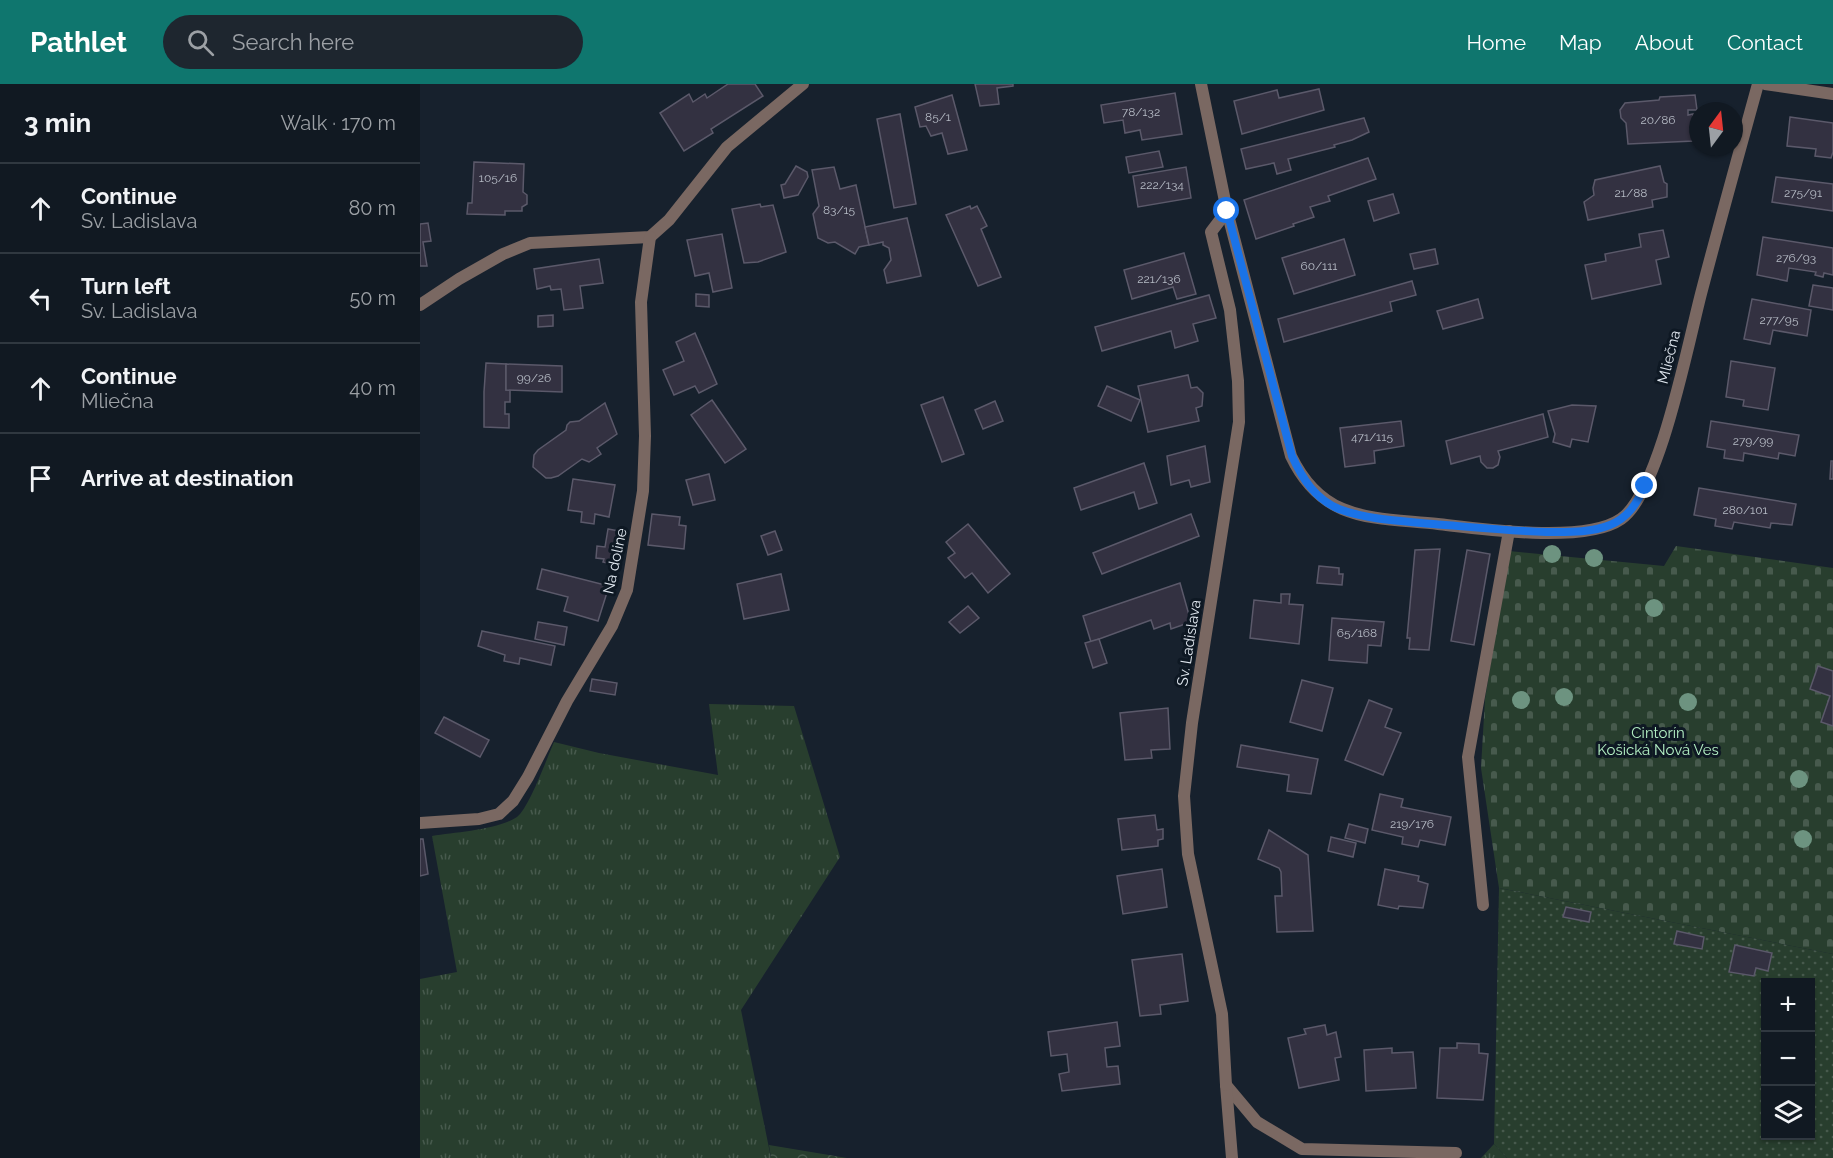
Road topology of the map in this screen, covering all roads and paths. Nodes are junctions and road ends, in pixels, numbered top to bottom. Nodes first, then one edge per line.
1 (803, 84) edge
2 (1201, 84) edge
3 (1758, 84) edge
4 (1765, 84) edge
5 (1833, 94) edge
6 (1227, 211) junction
7 (650, 237) junction
8 (420, 305) edge
9 (1509, 531) junction
10 (420, 823) edge
11 (1483, 905) dead end
12 (1226, 1085) junction
13 (1456, 1153) dead end
14 (1232, 1158) edge

1 - 7 street
2 - 6 street
3 - 9 street, Mliečna
4 - 5 street
6 - 9 street
6 - 12 street, Sv. Ladislava
7 - 8 street
7 - 10 street, Na doline
9 - 11 street
12 - 13 street
12 - 14 street

